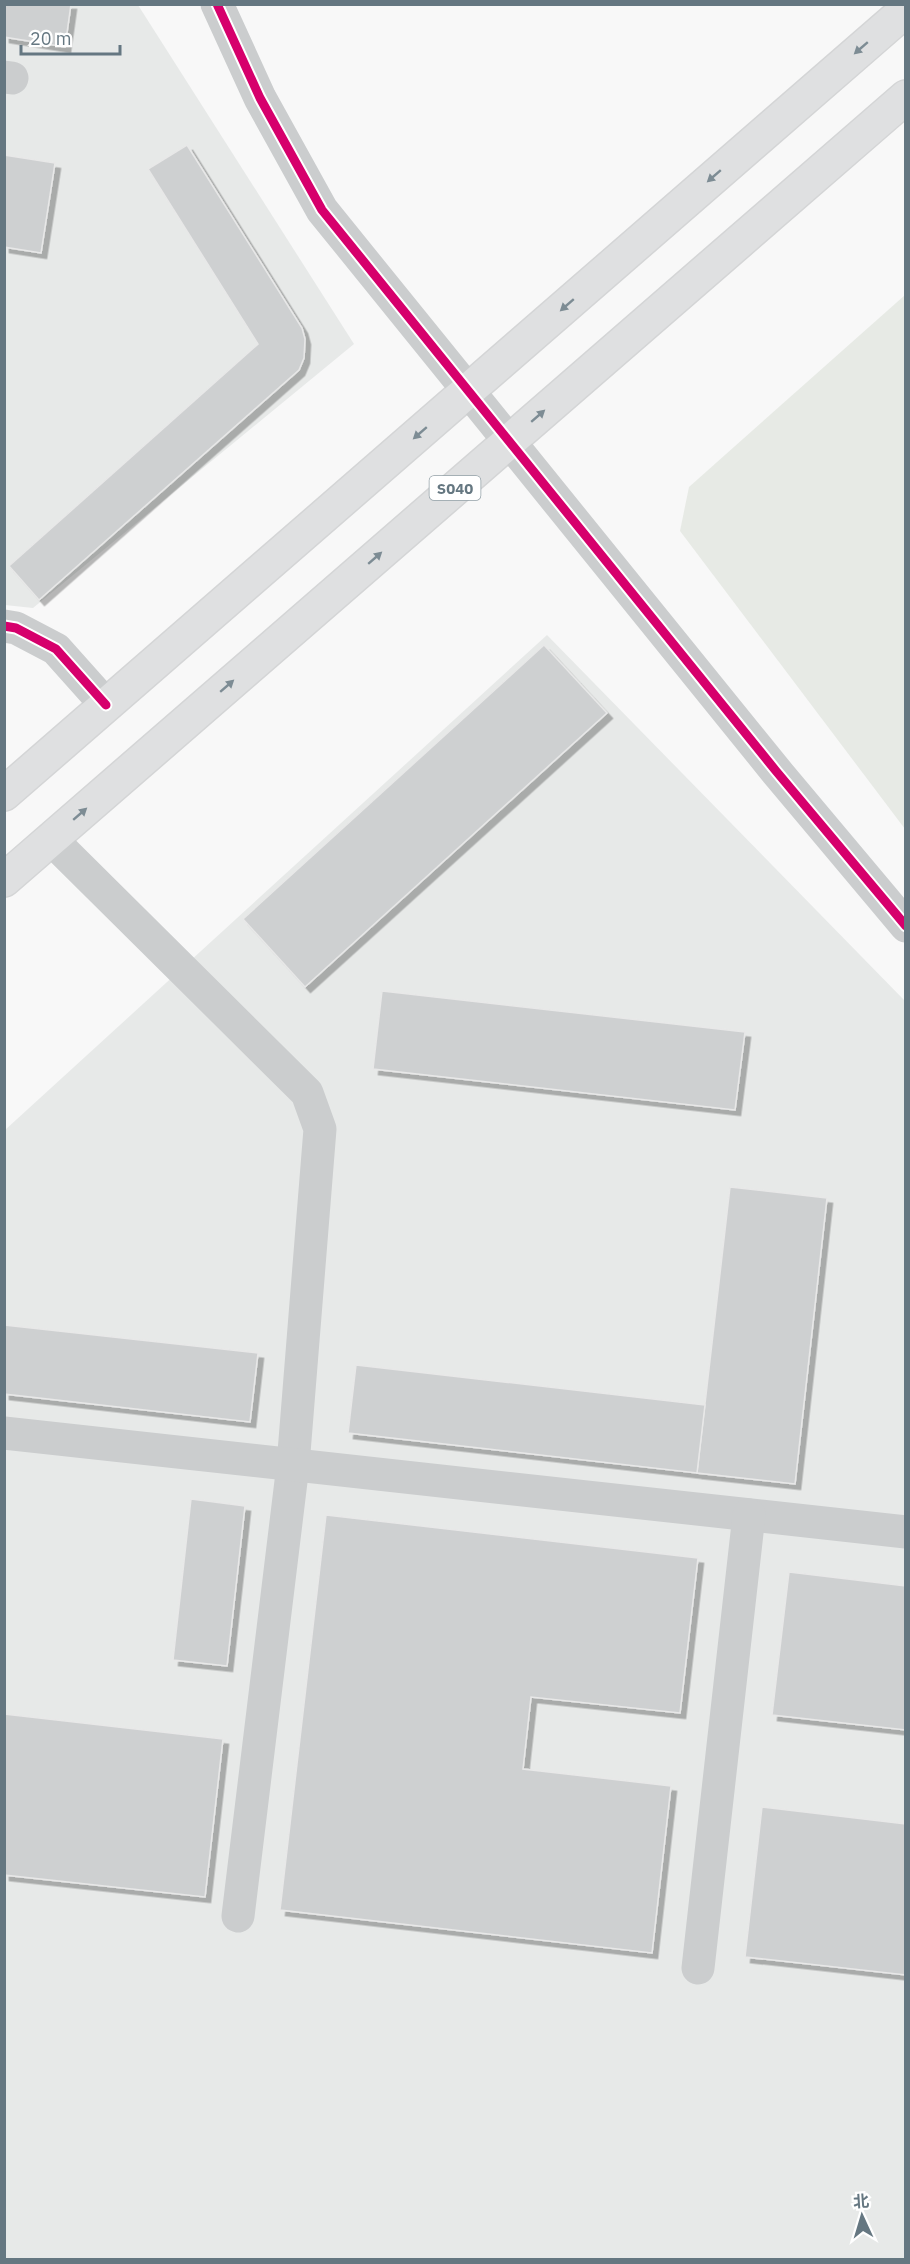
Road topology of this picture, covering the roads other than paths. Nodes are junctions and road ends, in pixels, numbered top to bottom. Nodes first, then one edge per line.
1 (217, 4) edge
2 (906, 10) edge
3 (906, 97) edge
4 (468, 391) junction
5 (509, 441) junction
6 (4, 626) edge
7 (106, 705) junction
8 (4, 794) edge
9 (51, 839) junction
10 (4, 880) edge
11 (906, 926) edge
12 (4, 1433) edge
13 (293, 1465) junction
14 (749, 1515) junction
15 (906, 1533) edge
16 (238, 1916) dead end
17 (698, 1968) dead end

1 - 4 street
2 -> 4 main road
5 -> 3 main road, S040
4 - 5 street
4 -> 7 main road
9 -> 5 main road, S040
5 - 11 street
6 - 7 street
7 - 8 main road
9 - 10 main road, S040
9 - 13 street
12 - 13 street
13 - 14 street
13 - 16 street
14 - 15 street
14 - 17 street

